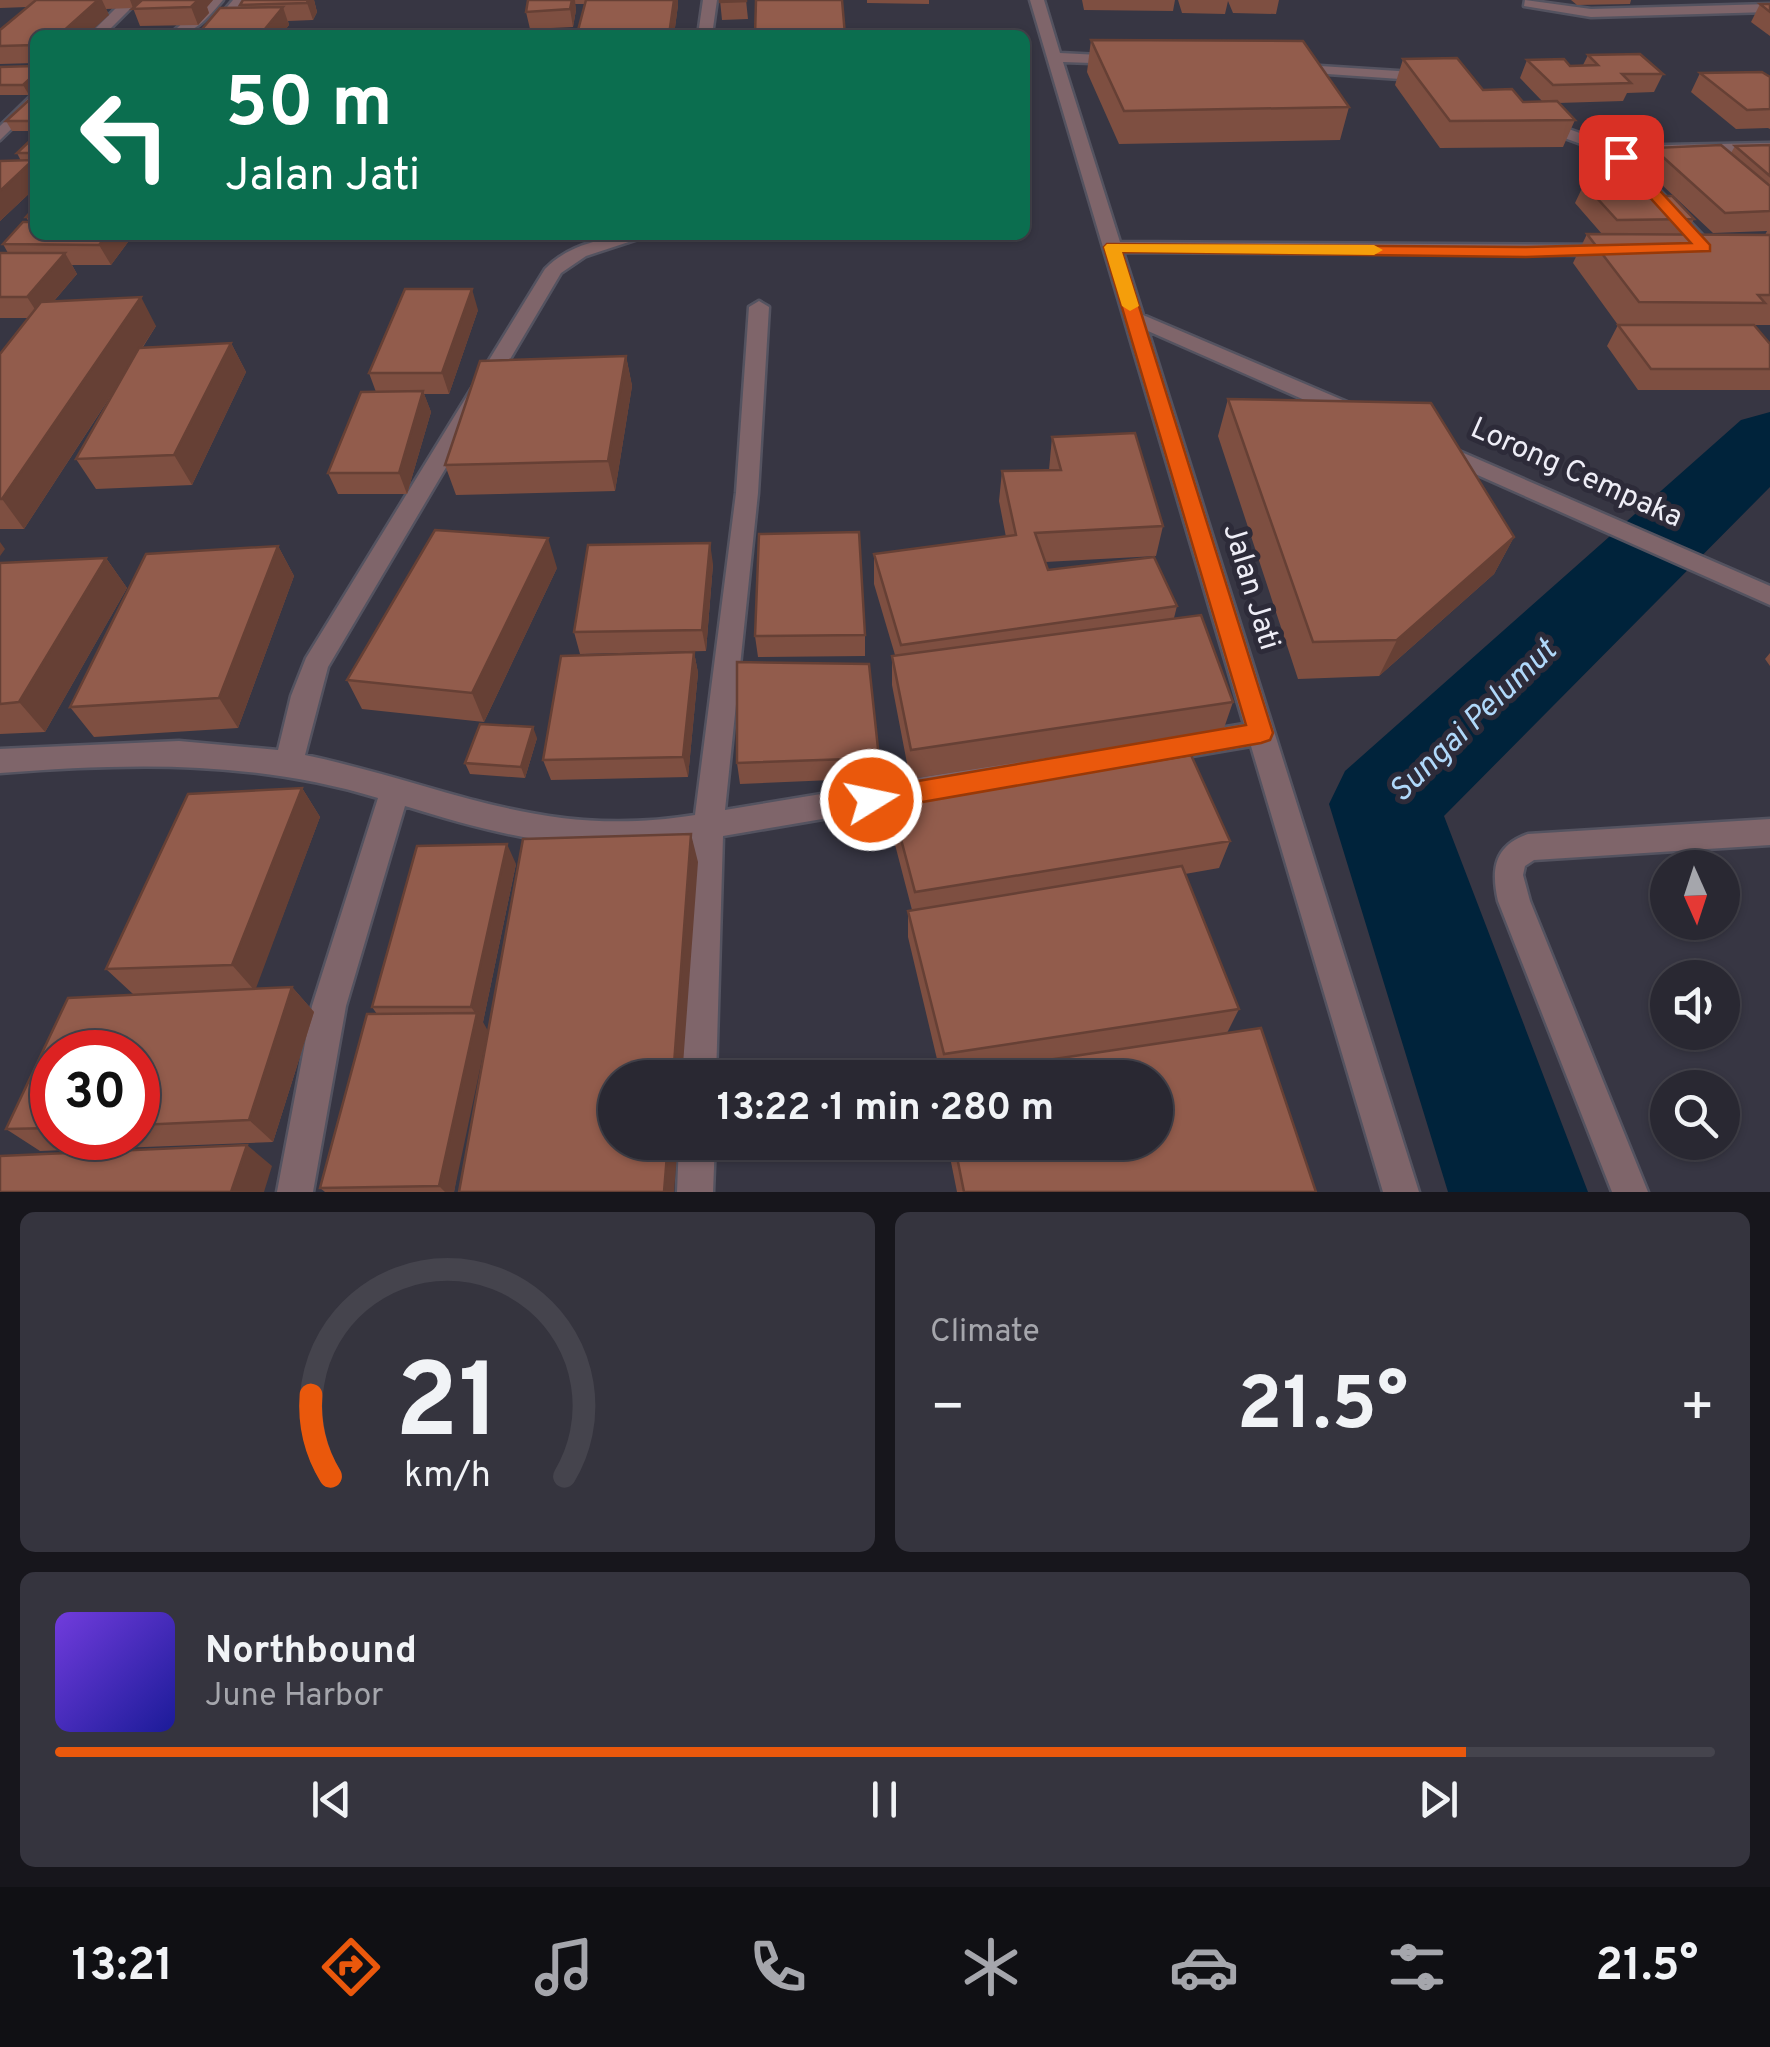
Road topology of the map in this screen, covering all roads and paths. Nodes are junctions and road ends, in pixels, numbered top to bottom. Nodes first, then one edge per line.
1 (132, 0) edge
2 (216, 0) edge
3 (240, 0) edge
4 (710, 0) edge
5 (1037, 0) edge
6 (1528, 3) dead end
7 (1770, 8) edge
8 (101, 30) edge
9 (183, 30) edge
10 (214, 30) edge
11 (706, 30) edge
12 (1054, 57) junction
13 (1145, 61) edge
14 (1266, 67) edge
15 (1447, 79) edge
16 (30, 102) edge
17 (1526, 119) edge
18 (0, 135) edge
19 (1770, 148) edge
20 (1614, 151) junction
21 (623, 240) edge
22 (1112, 247) junction
23 (1703, 248) edge
24 (1625, 250) edge
25 (759, 307) dead end
26 (1134, 318) junction
27 (1387, 427) edge
28 (1423, 443) edge
29 (1770, 596) edge
30 (1261, 733) junction
31 (0, 761) edge
32 (289, 763) junction
33 (395, 791) junction
34 (708, 826) junction
35 (1770, 832) edge
36 (701, 1060) edge
37 (697, 1160) edge
38 (295, 1192) edge
39 (696, 1192) edge
40 (1401, 1192) edge
41 (1630, 1192) edge

1 - 8 street
2 - 9 street
3 - 10 street
4 - 11 street
5 - 12 street, Jalan Jati
6 - 7 street
12 - 13 street
12 - 22 street, Jalan Jati
14 - 15 street
16 - 18 street
17 - 20 street
19 - 20 street
20 - 23 street
21 - 32 street
22 - 24 street
22 - 26 street, Jalan Jati
25 - 34 street
26 - 27 street
26 - 30 street, Jalan Jati
28 - 29 street, Lorong Cempaka
30 - 34 street
30 - 40 street, Jalan Jati
31 - 32 street
32 - 33 street
33 - 34 street
33 - 38 street
34 - 36 street
35 - 41 street
37 - 39 street

